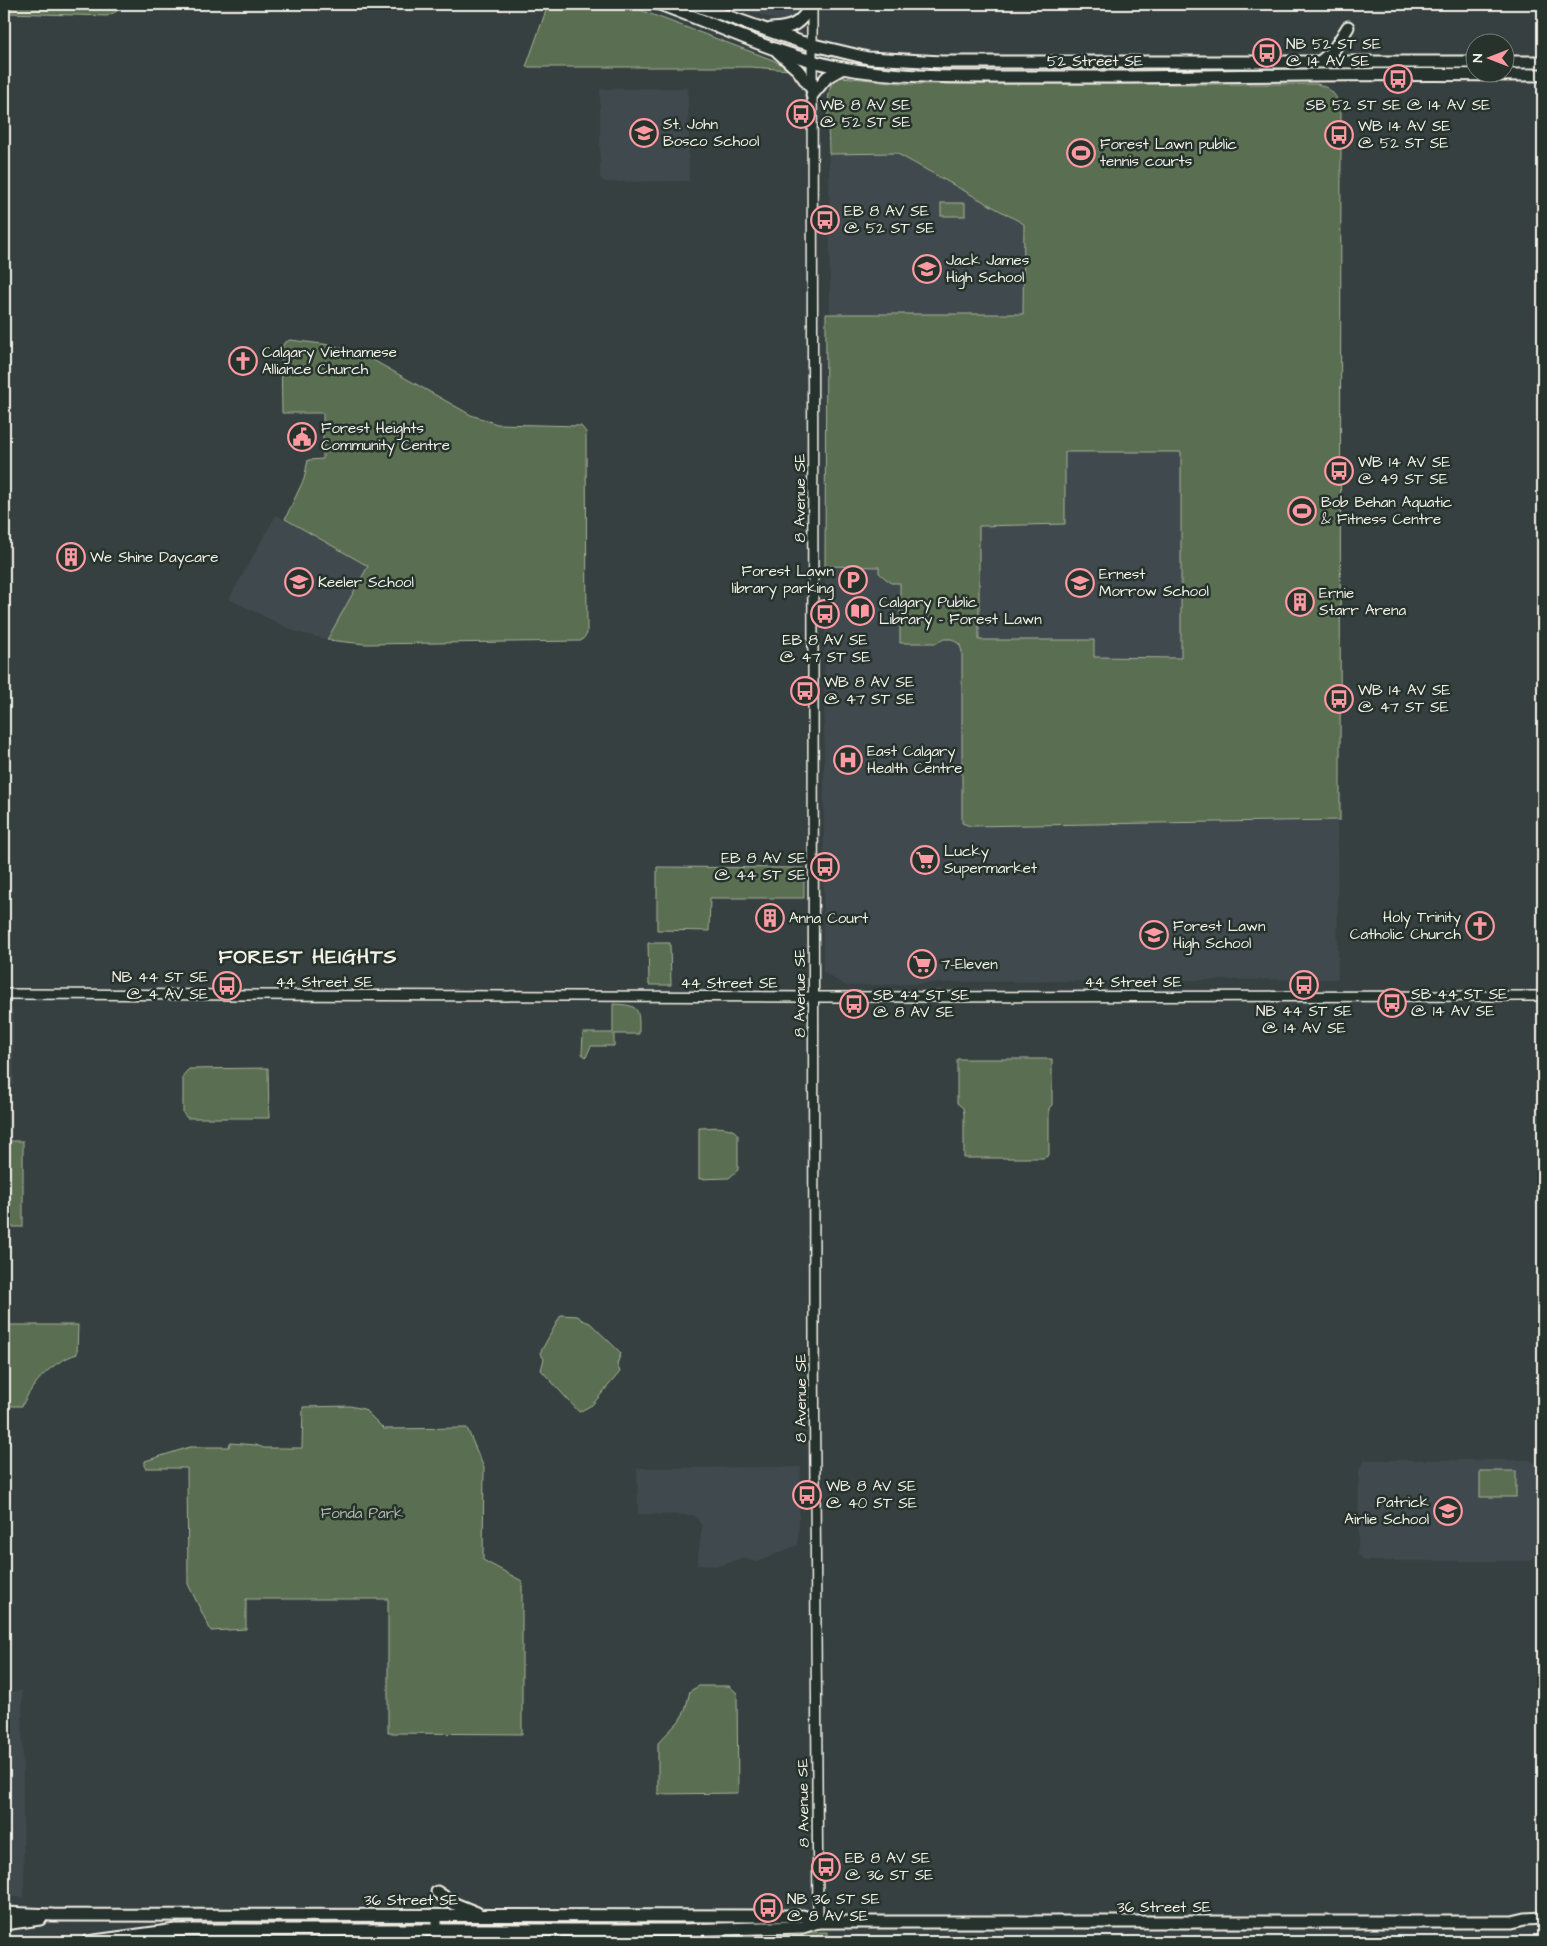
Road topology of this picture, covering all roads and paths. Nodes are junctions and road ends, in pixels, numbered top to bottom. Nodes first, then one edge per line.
1 (659, 4) edge
2 (692, 4) edge
3 (812, 4) edge
4 (1348, 27) dead end
5 (764, 30) junction
6 (812, 45) junction
7 (774, 49) junction
8 (812, 60) junction
9 (1320, 61) junction
10 (1464, 62) edge
11 (1514, 62) edge
12 (1543, 62) edge
13 (843, 68) junction
14 (1543, 75) edge
15 (812, 92) junction
16 (4, 994) edge
17 (1543, 996) edge
18 (814, 997) junction
19 (436, 1892) dead end
20 (4, 1913) edge
21 (53, 1915) junction
22 (437, 1915) junction
23 (483, 1915) junction
24 (1543, 1918) edge
25 (818, 1922) junction
26 (1512, 1922) junction
27 (4, 1924) edge
28 (1543, 1926) edge
29 (387, 1930) junction
30 (437, 1930) junction
31 (87, 1942) edge
32 (423, 1942) edge
33 (437, 1942) edge

1 - 7 main road, 52 Street SE
2 - 5 main road, 52 Street SE
3 - 5 main road
3 - 6 street, 8 Avenue SE
4 - 9 main road
5 - 6 main road, 52 Street SE
6 - 8 street, 8 Avenue SE
6 - 9 main road, 52 Street SE
7 - 8 main road, 52 Street SE
7 - 15 main road
8 - 13 main road, 52 Street SE
8 - 15 street, 8 Avenue SE
9 - 10 main road, 52 Street SE
11 - 12 main road
13 - 14 main road, 52 Street SE
13 - 15 main road
15 - 18 street, 8 Avenue SE
16 - 18 street, 44 Street SE
17 - 18 street, 44 Street SE
18 - 25 street, 8 Avenue SE
19 - 23 main road
20 - 21 main road, 36 Street SE
21 - 22 main road, 36 Street SE
21 - 27 main road
22 - 23 main road, 36 Street SE
22 - 30 street
23 - 25 main road, 36 Street SE
24 - 26 main road, 36 Street SE
25 - 26 main road, 36 Street SE
25 - 30 main road, 36 Street SE
26 - 28 main road, 36 Street SE
29 - 30 main road, 36 Street SE
29 - 31 main road, 36 Street SE
29 - 32 main road
30 - 33 street

